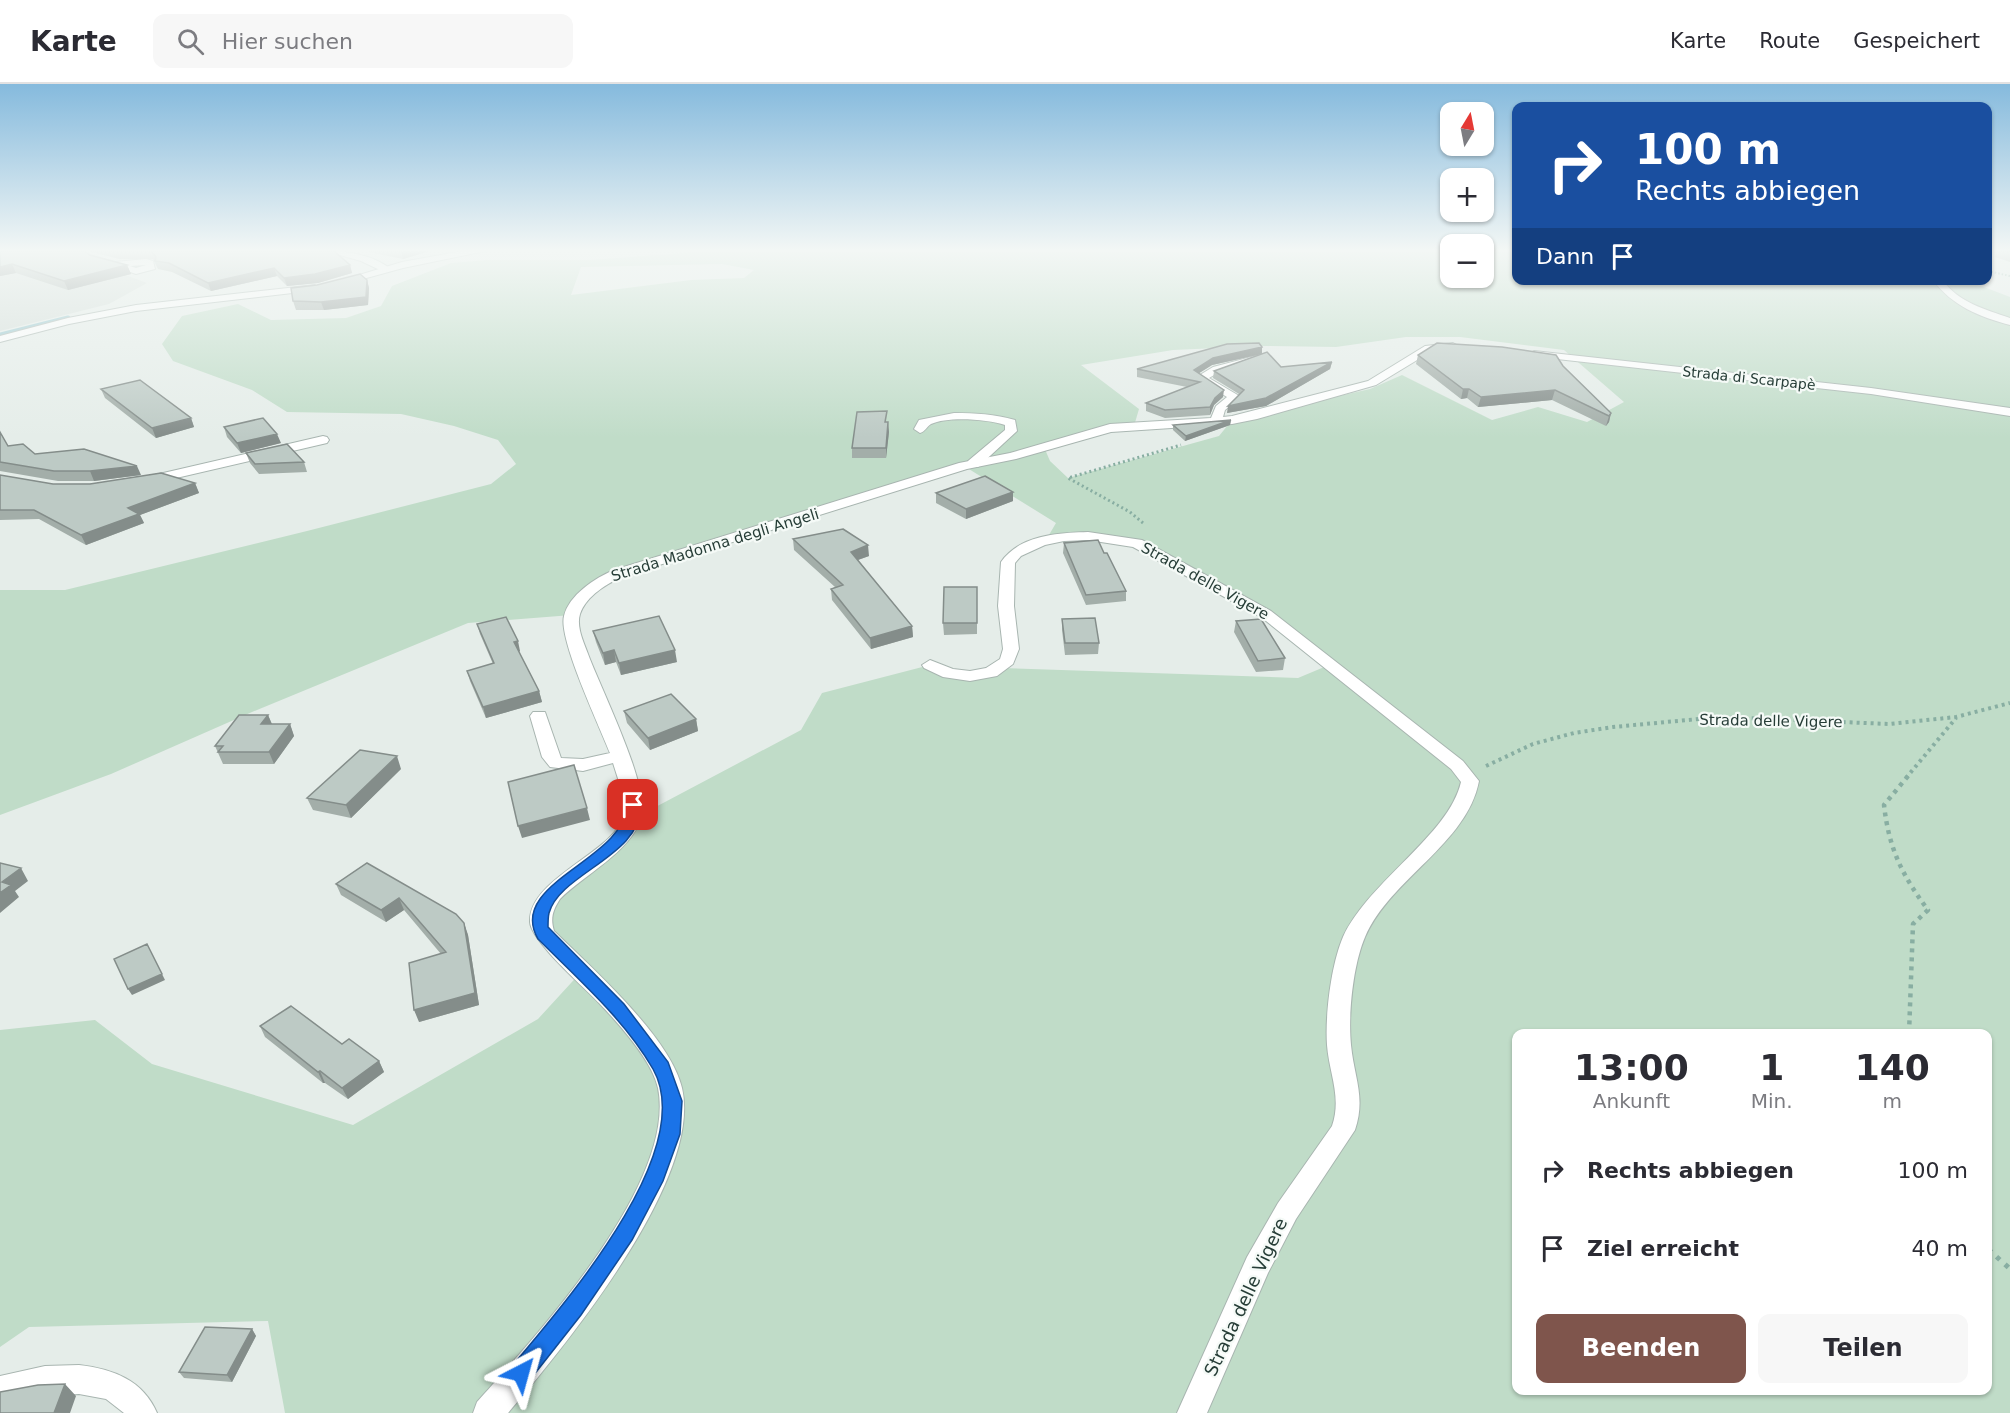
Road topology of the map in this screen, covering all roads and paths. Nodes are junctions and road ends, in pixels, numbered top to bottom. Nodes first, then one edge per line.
1 (109, 313) edge
2 (1986, 313) edge
3 (2010, 322) edge
4 (0, 339) edge
5 (1465, 347) edge
6 (1522, 352) edge
7 (1259, 358) edge
8 (2010, 412) edge
9 (1216, 421) junction
10 (920, 429) dead end
11 (322, 440) dead end
12 (1182, 444) dead end
13 (973, 464) junction
14 (134, 482) edge
15 (1157, 552) junction
16 (930, 665) dead end
17 (2010, 703) edge
18 (539, 716) dead end
19 (1956, 717) junction
20 (618, 756) junction
21 (1467, 775) junction
22 (1909, 1029) edge
23 (1992, 1253) edge
24 (2010, 1269) edge
25 (0, 1391) edge
26 (142, 1413) edge
27 (488, 1413) edge
28 (1192, 1413) edge

1 - 4 street
2 - 3 street
5 - 9 street, Strada Madonna degli Angeli
6 - 8 street, Strada di Scarpapè
7 - 9 street
9 - 13 street, Strada Madonna degli Angeli
10 - 13 street
11 - 14 street
12 - 15 path
13 - 20 street, Strada Madonna degli Angeli
15 - 16 street, Strada delle Vigere
15 - 21 street, Strada delle Vigere
17 - 19 path, Strada delle Vigere
18 - 20 street
19 - 21 path, Strada delle Vigere
19 - 22 path
20 - 27 street, Strada Madonna degli Angeli
21 - 28 street, Strada delle Vigere
23 - 24 path
25 - 26 street

